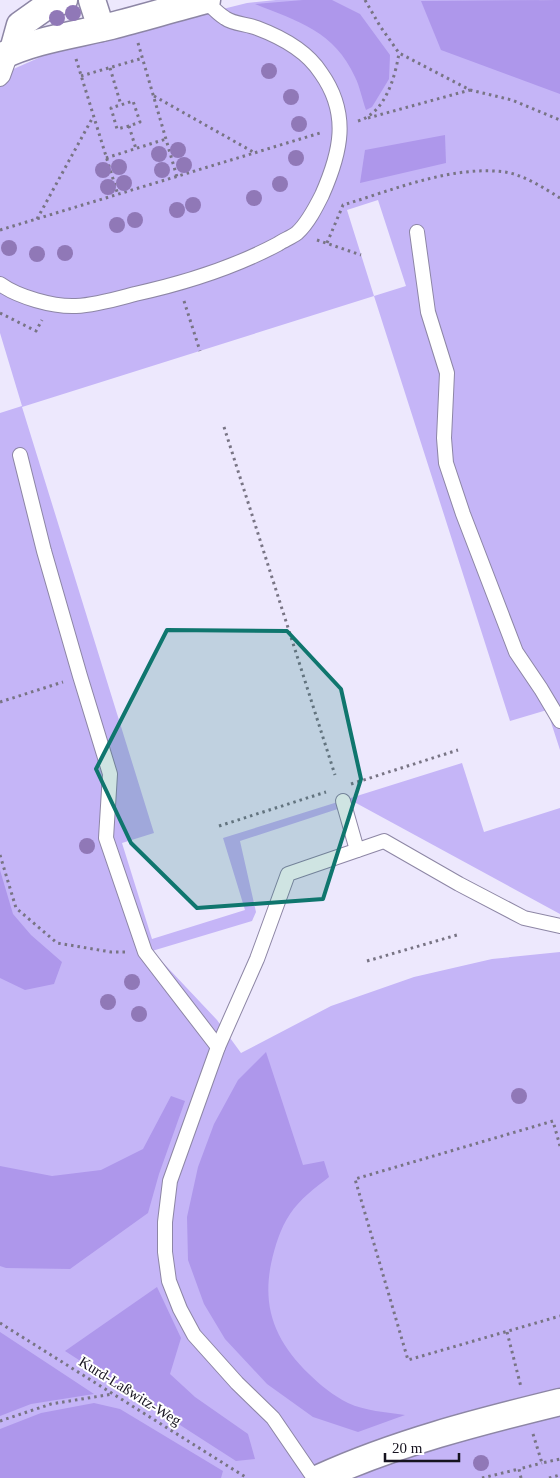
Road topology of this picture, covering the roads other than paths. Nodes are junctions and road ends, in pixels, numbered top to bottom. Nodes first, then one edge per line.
1 (64, 0) edge
2 (92, 0) edge
3 (206, 0) edge
4 (0, 28) edge
5 (101, 28) junction
6 (6, 54) edge
7 (0, 79) edge
8 (417, 232) dead end
9 (0, 284) edge
10 (20, 455) dead end
11 (560, 722) edge
12 (343, 801) dead end
13 (357, 850) junction
14 (560, 926) edge
15 (218, 1047) junction
16 (560, 1402) edge
17 (314, 1478) edge
18 (319, 1478) edge

1 - 6 street
2 - 5 street
3 - 5 street
3 - 9 lane
4 - 6 street
5 - 6 street
6 - 7 lane
8 - 11 lane
10 - 15 lane
12 - 13 lane
13 - 14 lane
13 - 15 lane
15 - 17 lane
16 - 18 street

